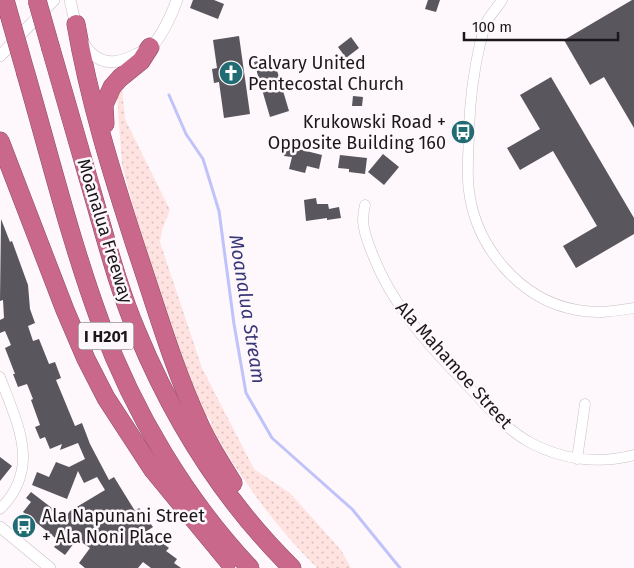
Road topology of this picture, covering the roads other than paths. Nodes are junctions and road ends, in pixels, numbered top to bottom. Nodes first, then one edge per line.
1 (5, 0) edge
2 (37, 0) edge
3 (54, 0) edge
4 (70, 0) edge
5 (176, 0) edge
6 (502, 0) edge
7 (76, 24) junction
8 (150, 47) junction
9 (0, 56) edge
10 (0, 141) edge
11 (365, 205) dead end
12 (124, 208) junction
13 (634, 308) edge
14 (0, 377) edge
15 (585, 404) dead end
16 (634, 455) edge
17 (577, 459) junction
18 (0, 509) edge
19 (0, 526) edge
20 (265, 540) junction
21 (50, 568) edge
22 (234, 568) edge
23 (250, 568) edge
24 (292, 568) edge

1 - 23 highway, Moanalua Freeway / I H201, bridge
2 - 20 highway, Moanalua Freeway / I H201, bridge
3 - 9 street
4 - 7 street
5 - 8 street
6 - 13 street
7 - 8 street
7 - 12 highway
8 - 12 highway
10 - 22 highway
11 - 17 street, Ala Mahamoe Street
12 - 20 highway
14 - 18 street
15 - 17 street
16 - 17 street, Ala Mahamoe Street
19 - 21 street
20 - 24 highway, Moanalua Freeway / I H201

